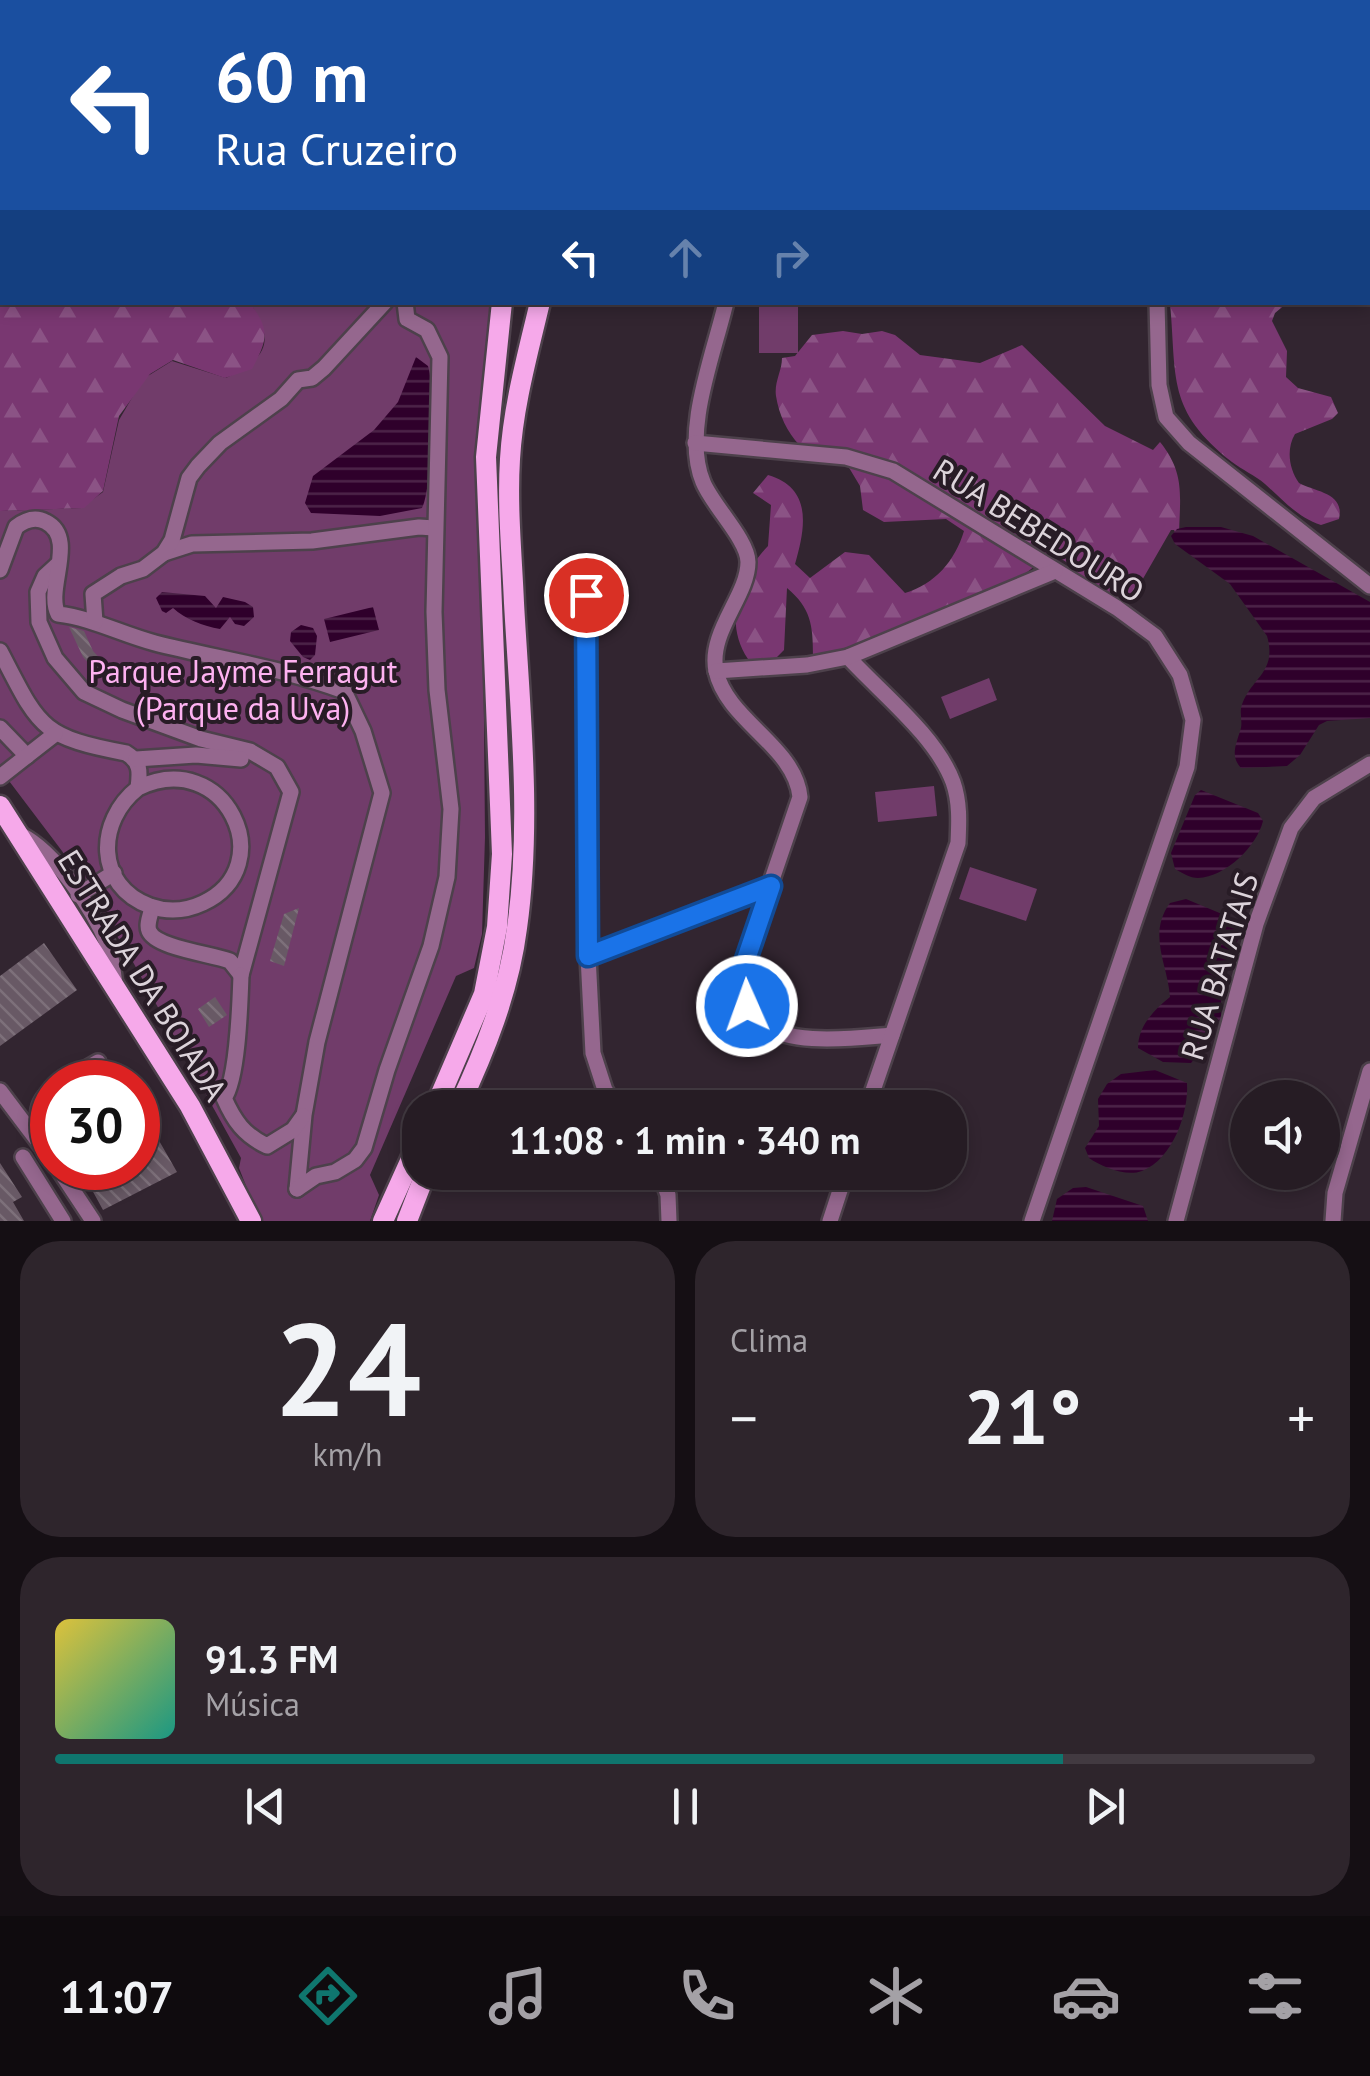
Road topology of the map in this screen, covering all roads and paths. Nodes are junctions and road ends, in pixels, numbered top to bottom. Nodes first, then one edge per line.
1 (382, 305) edge
2 (406, 305) edge
3 (502, 305) edge
4 (725, 305) edge
5 (1157, 305) edge
6 (538, 311) edge
7 (696, 443) junction
8 (434, 528) junction
9 (164, 553) junction
10 (57, 565) junction
11 (0, 570) edge
12 (1055, 571) junction
13 (1370, 586) edge
14 (586, 595) dead end
15 (94, 622) junction
16 (0, 651) edge
17 (848, 657) junction
18 (716, 671) junction
19 (0, 728) edge
20 (55, 734) junction
21 (27, 756) junction
22 (136, 760) junction
23 (1370, 764) edge
24 (277, 766) junction
25 (0, 777) edge
26 (138, 788) junction
27 (0, 806) edge
28 (20, 835) junction
29 (114, 872) junction
30 (771, 886) junction
31 (78, 894) junction
32 (152, 907) junction
33 (588, 956) junction
34 (241, 975) junction
35 (116, 988) junction
36 (892, 1035) junction
37 (1370, 1072) edge
38 (0, 1090) edge
39 (443, 1090) edge
40 (466, 1090) edge
41 (606, 1090) edge
42 (873, 1090) edge
43 (304, 1115) junction
44 (30, 1129) edge
45 (23, 1157) dead end
46 (229, 1179) junction
47 (402, 1179) edge
48 (73, 1190) edge
49 (419, 1190) edge
50 (667, 1190) edge
51 (840, 1190) edge
52 (64, 1221) edge
53 (93, 1221) edge
54 (234, 1221) edge
55 (251, 1221) edge
56 (383, 1221) edge
57 (407, 1221) edge
58 (670, 1221) edge
59 (830, 1221) edge
60 (1032, 1221) edge
61 (1176, 1221) edge
62 (1333, 1221) edge

1 - 9 street
2 - 8 street
3 - 39 main road
4 - 7 street
5 - 13 street
6 - 40 main road
7 - 12 street, RUA BEBEDOURO
7 - 18 street
8 - 9 street
8 - 43 street
9 - 15 street
10 - 11 street
10 - 15 street
10 - 24 street
12 - 17 street
12 - 60 street, RUA BEBEDOURO
14 - 33 street
15 - 43 street
16 - 20 street
17 - 18 street
17 - 36 street
18 - 30 street
19 - 21 street
20 - 21 street
20 - 22 street
21 - 25 street
22 - 24 street
22 - 26 street
23 - 61 street, RUA BATATAIS
24 - 34 street
26 - 29 street
26 - 32 street
27 - 28 main road, ESTRADA DA BOIADA
28 - 31 street
28 - 35 main road, ESTRADA DA BOIADA
29 - 31 street
29 - 32 street
30 - 33 street
30 - 36 street
31 - 35 street
32 - 34 street
33 - 41 street
34 - 43 street
35 - 46 main road, ESTRADA DA BOIADA
36 - 42 street
37 - 62 street
38 - 44 street
45 - 52 street
46 - 54 main road
46 - 55 main road, ESTRADA DA BOIADA
47 - 56 main road
48 - 53 street
49 - 57 main road
50 - 58 street
51 - 59 street

